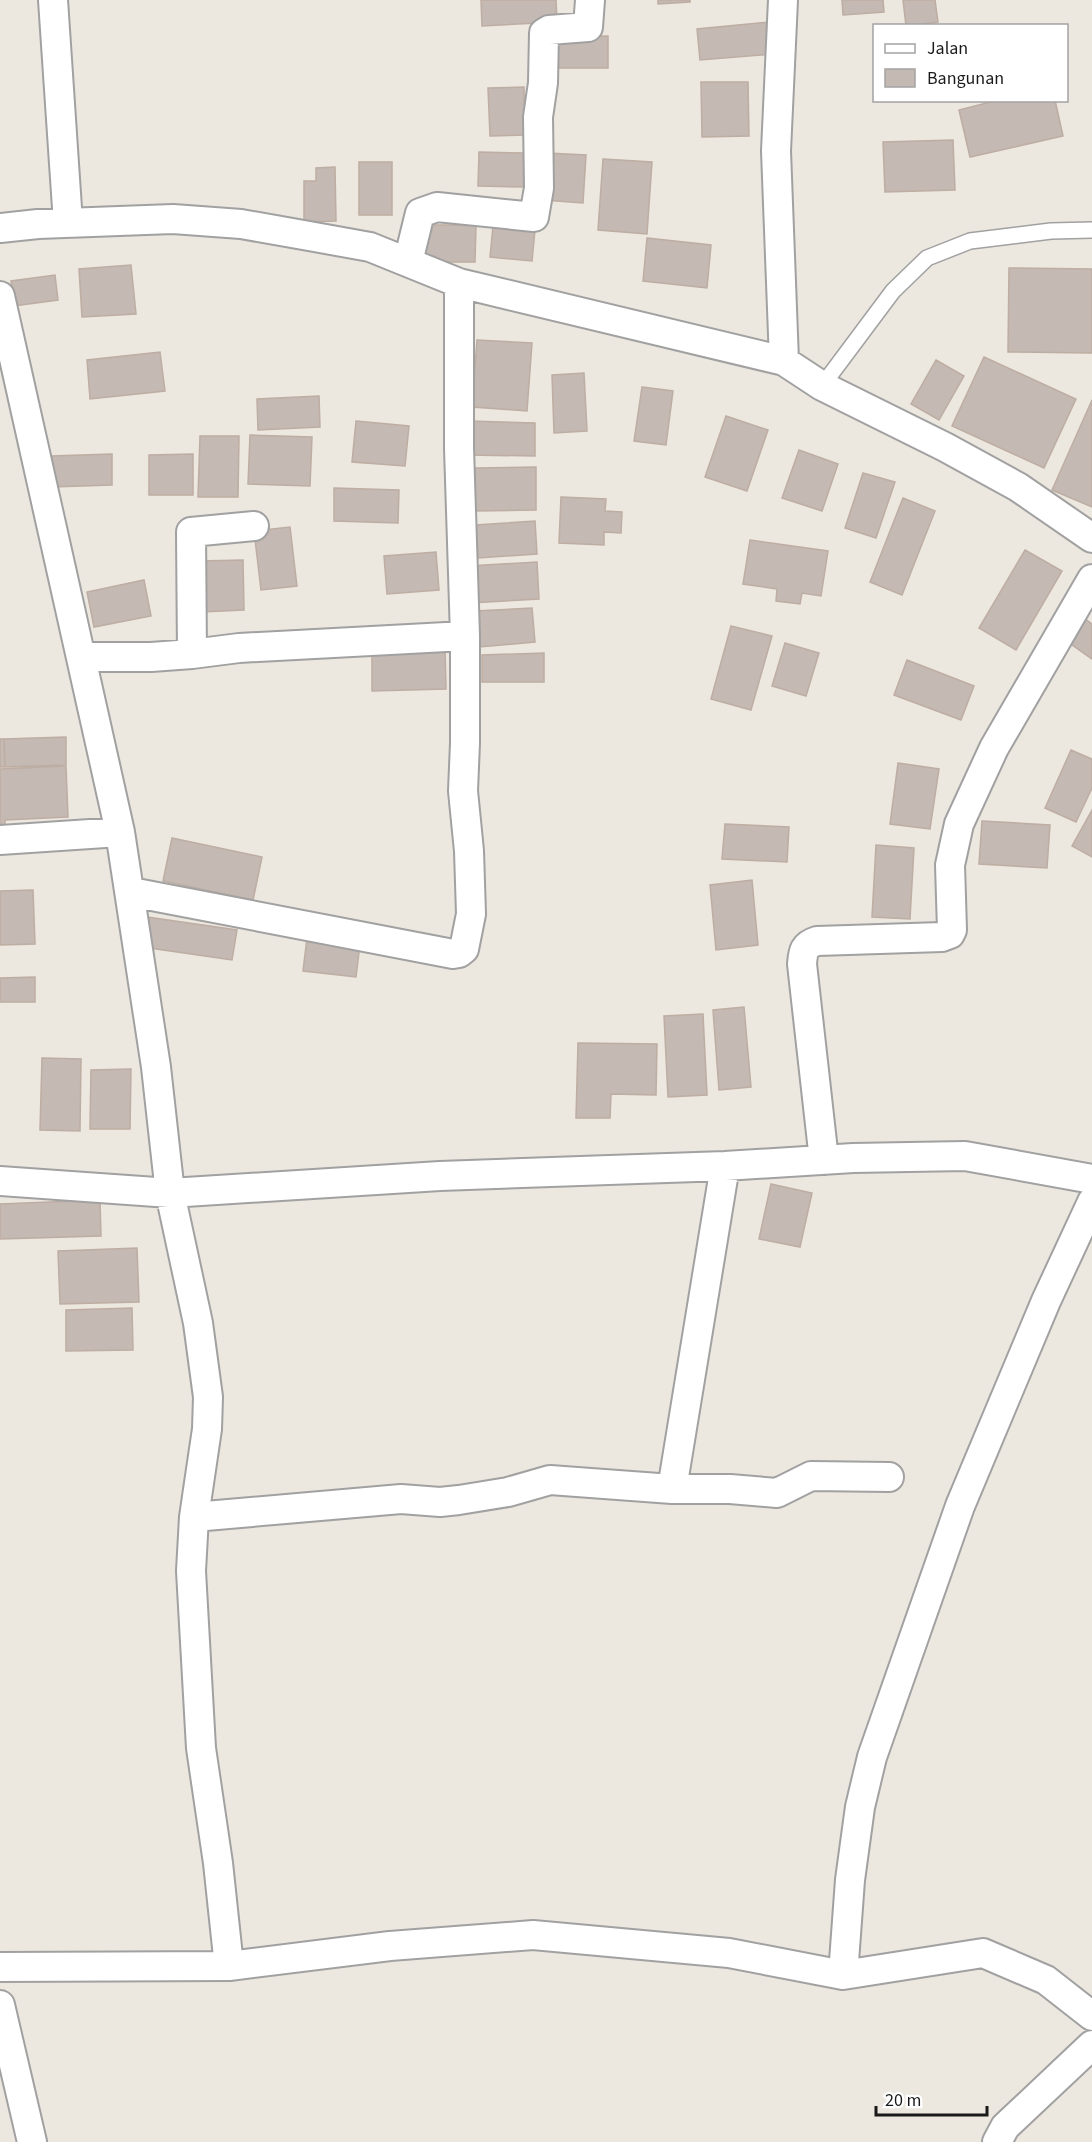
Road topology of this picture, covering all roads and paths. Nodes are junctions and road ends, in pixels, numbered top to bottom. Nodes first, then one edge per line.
1 (53, 0) edge
2 (590, 0) edge
3 (783, 0) edge
4 (68, 223) junction
5 (0, 228) edge
6 (1092, 230) edge
7 (408, 262) junction
8 (459, 282) junction
9 (0, 296) edge
10 (784, 361) junction
11 (822, 386) junction
12 (254, 526) dead end
13 (1092, 538) edge
14 (1092, 579) edge
15 (465, 636) junction
16 (192, 654) junction
17 (81, 657) junction
18 (120, 832) junction
19 (0, 840) edge
20 (131, 892) junction
21 (824, 1160) junction
22 (725, 1166) junction
23 (1092, 1179) edge
24 (0, 1181) edge
25 (170, 1193) junction
26 (1092, 1202) edge
27 (889, 1477) dead end
28 (672, 1489) junction
29 (194, 1517) junction
30 (229, 1966) junction
31 (0, 1967) edge
32 (843, 1976) junction
33 (0, 2005) edge
34 (1092, 2016) edge
35 (1092, 2045) edge
36 (32, 2142) edge
37 (996, 2142) edge

1 - 4 street
2 - 7 street
3 - 10 street
4 - 5 street
4 - 7 street
6 - 11 lane
7 - 8 street
8 - 10 street
8 - 15 street
9 - 17 street
10 - 11 street
11 - 13 street
12 - 16 street
14 - 21 street
15 - 16 street
15 - 20 street
16 - 17 street
17 - 18 street
18 - 19 street
18 - 20 street
20 - 25 street
21 - 22 street
21 - 23 street
22 - 25 street
22 - 28 street
24 - 25 street
25 - 29 street
26 - 32 street
27 - 28 street
28 - 29 street
29 - 30 street
30 - 31 street
30 - 32 street
32 - 34 street
33 - 36 street
35 - 37 street

